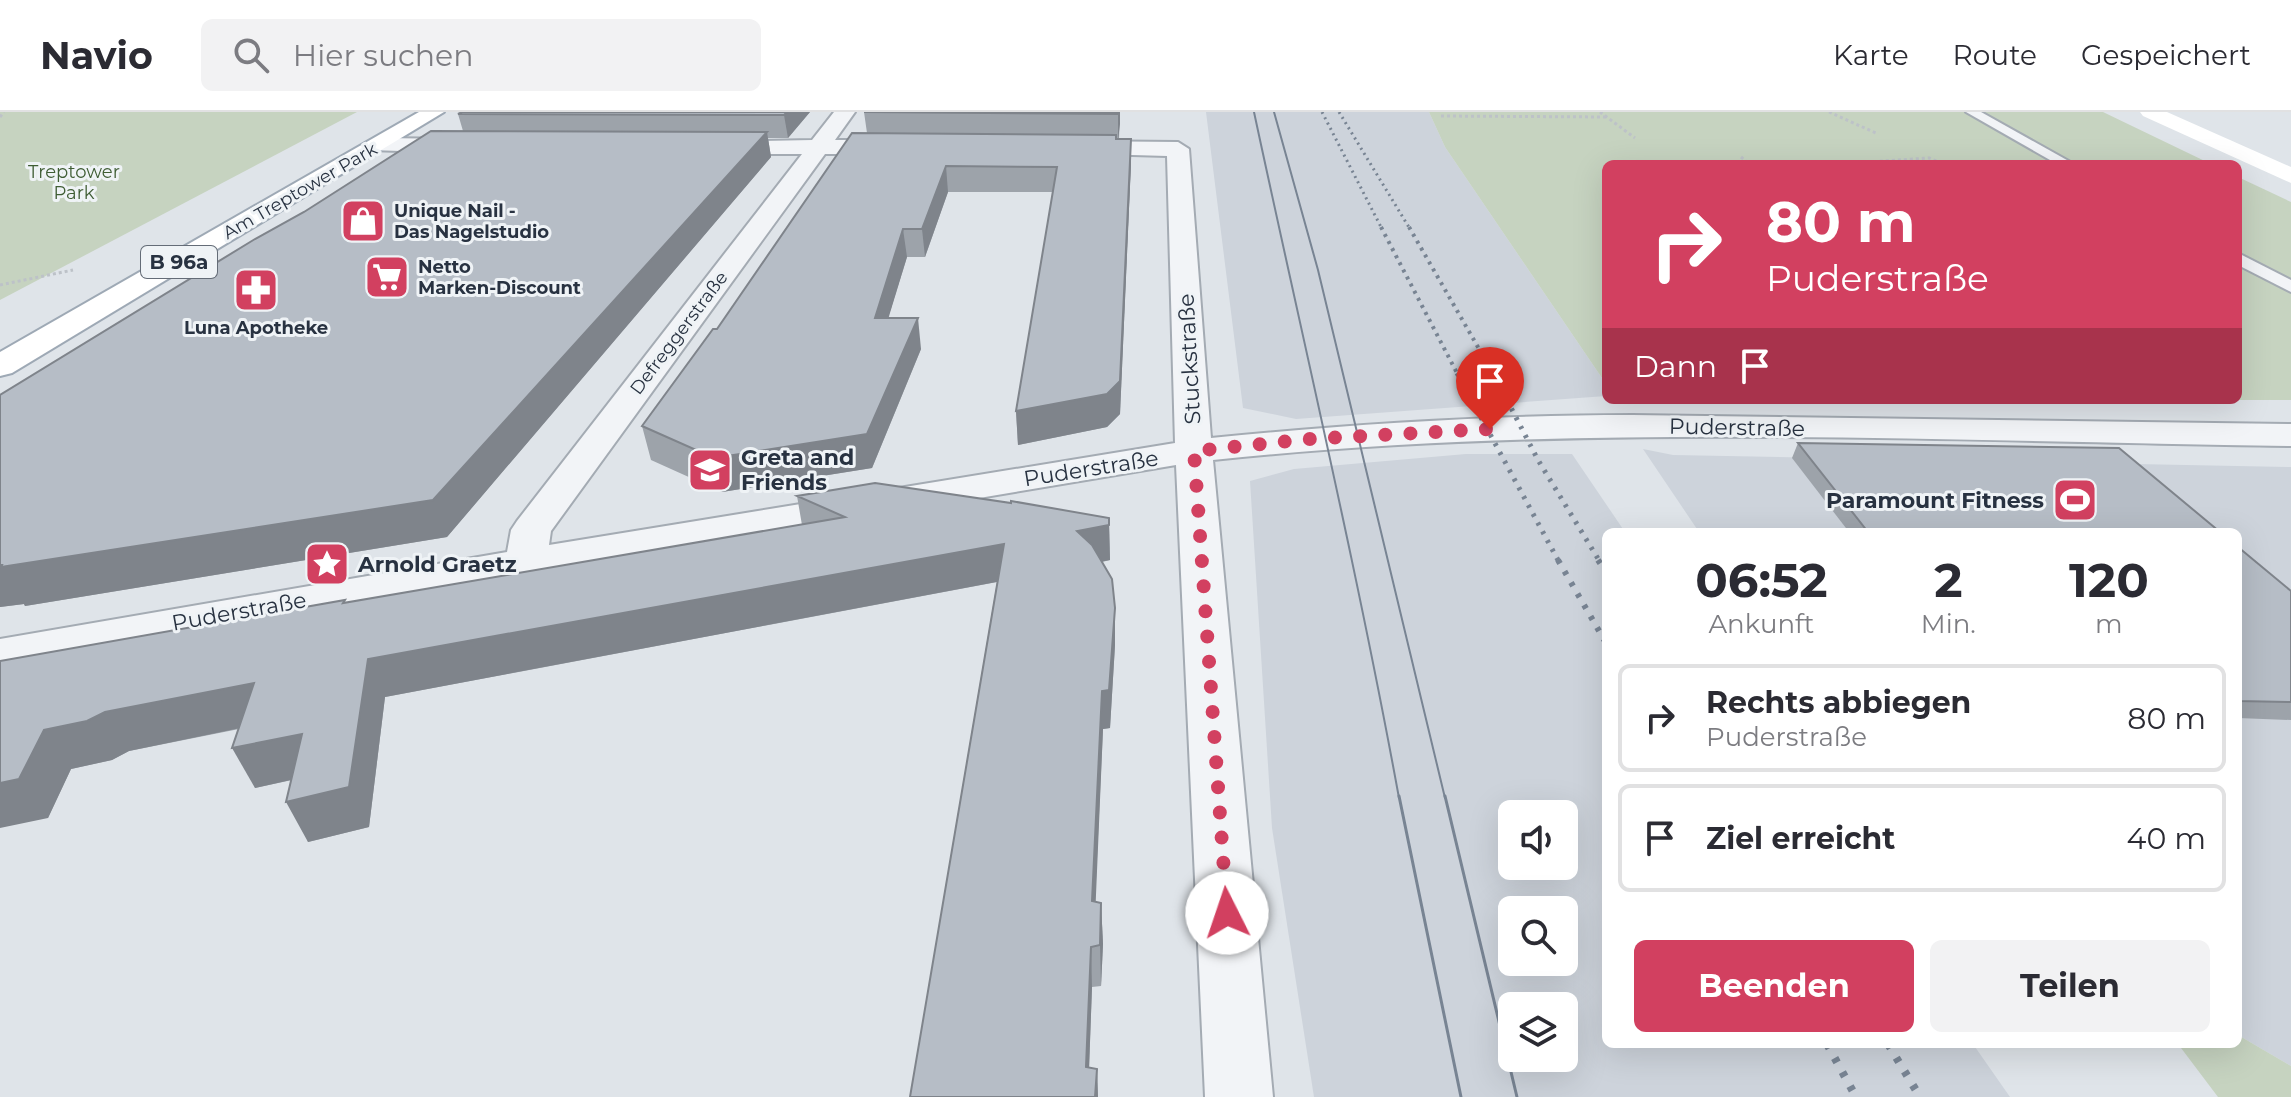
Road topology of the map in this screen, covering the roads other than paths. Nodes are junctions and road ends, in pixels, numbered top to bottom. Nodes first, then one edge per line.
1 (434, 112) edge
2 (845, 112) edge
3 (1972, 112) edge
4 (2150, 112) edge
5 (377, 145) junction
6 (490, 146) edge
7 (689, 147) edge
8 (817, 147) junction
9 (918, 147) edge
10 (1046, 148) edge
11 (2060, 160) edge
12 (2291, 176) edge
13 (2242, 260) edge
14 (2291, 287) edge
15 (0, 366) edge
16 (2291, 435) edge
17 (1194, 451) junction
18 (526, 561) junction
19 (0, 653) edge
20 (1239, 1097) edge

1 - 5 main road, Am Treptower Park / B 96a
2 - 8 street, Defreggerstraße
3 - 11 lane
4 - 12 main road
5 - 6 street
5 - 15 main road, Am Treptower Park / B 96a
7 - 8 street
8 - 9 street
8 - 18 street, Defreggerstraße
10 - 17 street, Stuckstraße
13 - 14 lane
16 - 17 street, Puderstraße
17 - 18 street, Puderstraße
17 - 20 street, Stuckstraße
18 - 19 street, Puderstraße

